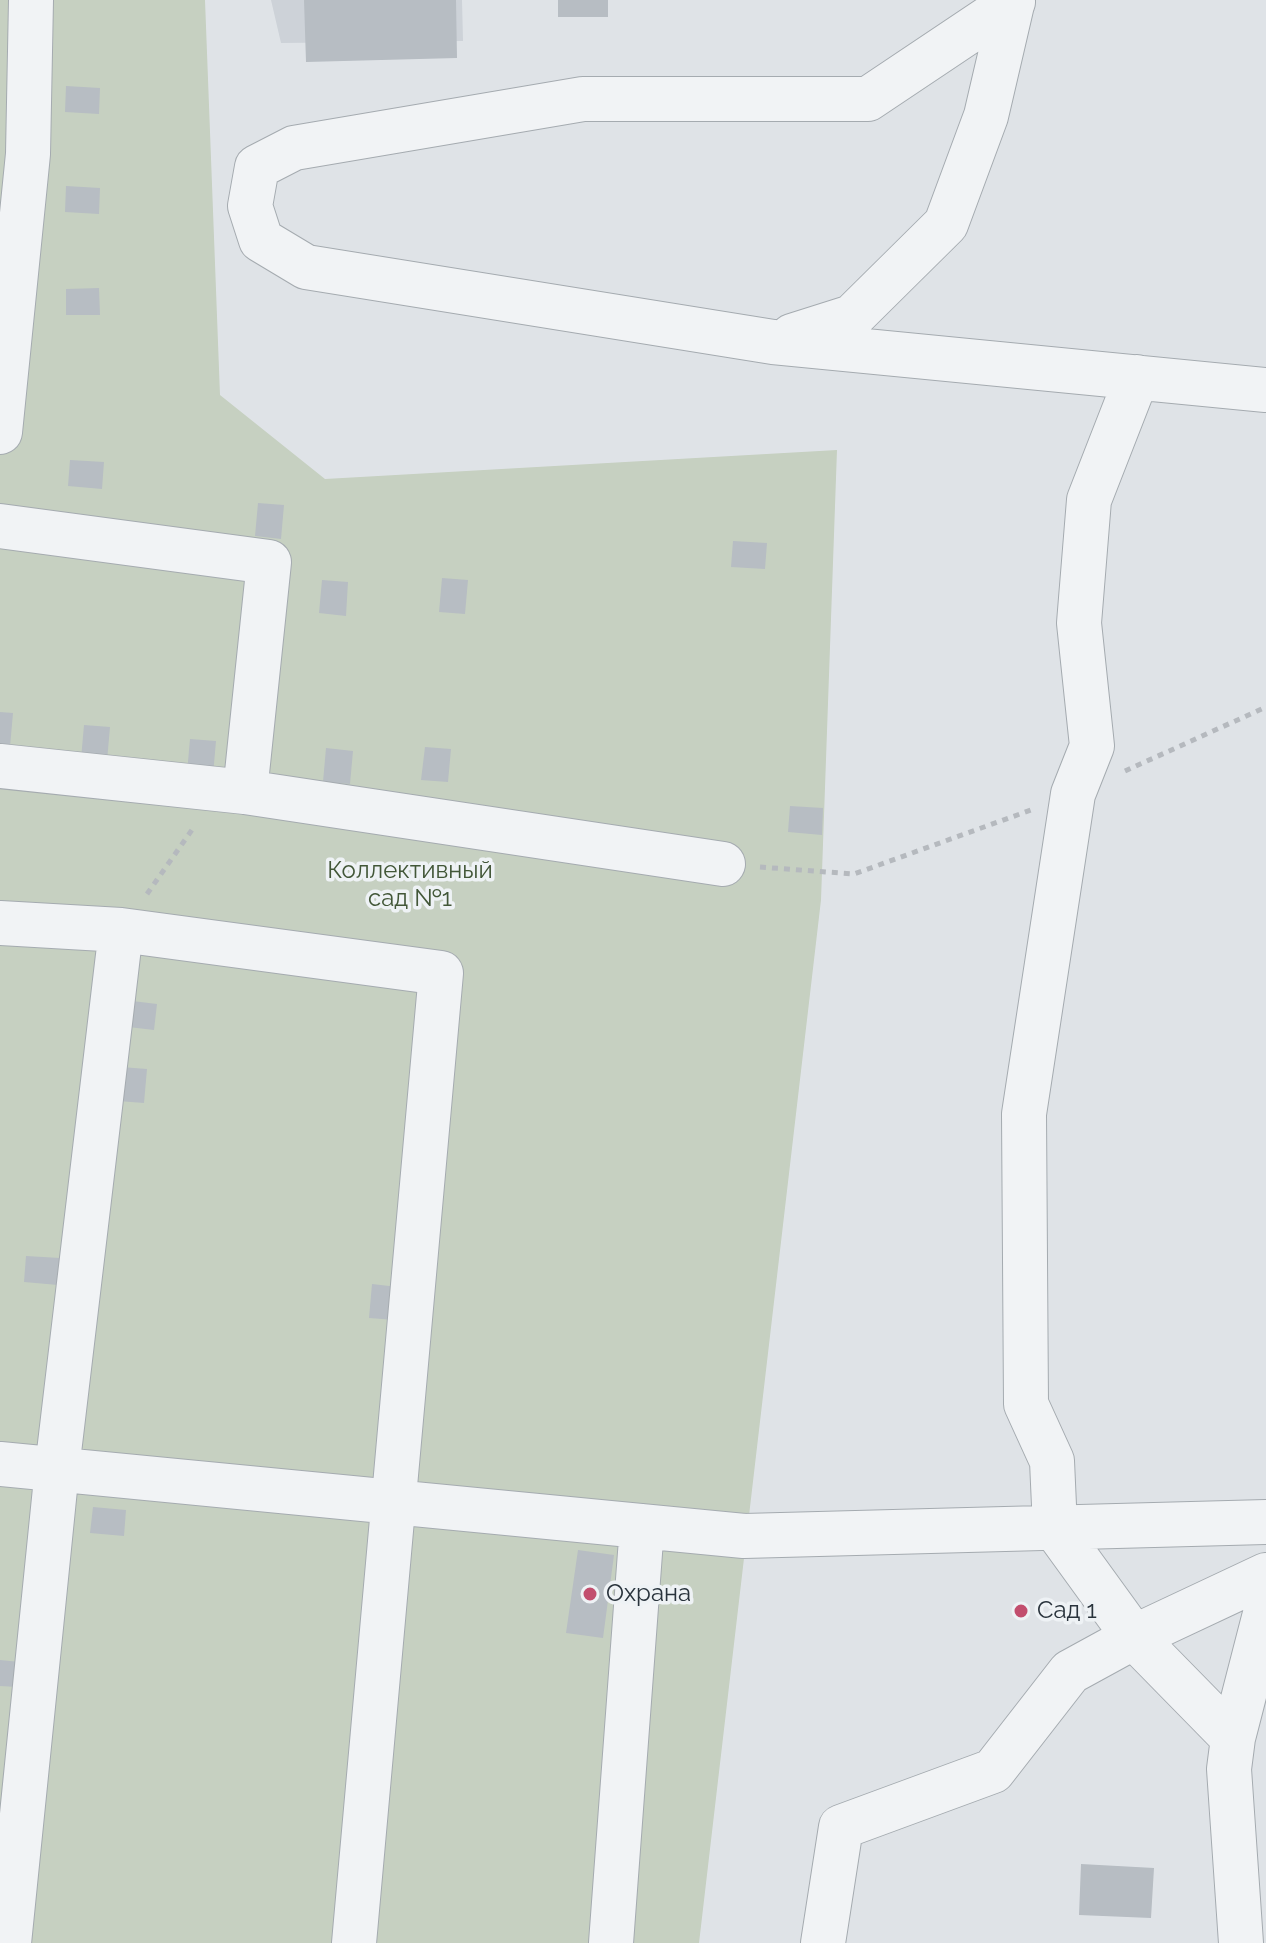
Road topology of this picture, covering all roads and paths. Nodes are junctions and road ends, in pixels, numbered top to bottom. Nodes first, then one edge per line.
1 (31, 0) edge
2 (1013, 1) edge
3 (14, 153) edge
4 (773, 342) junction
5 (1137, 377) junction
6 (1266, 390) edge
7 (0, 432) edge
8 (0, 526) edge
9 (1266, 707) edge
10 (0, 766) edge
11 (233, 791) junction
12 (1073, 794) junction
13 (723, 864) joint
14 (0, 923) edge
15 (121, 930) junction
16 (0, 1464) edge
17 (57, 1469) junction
18 (394, 1502) junction
19 (1266, 1522) edge
20 (642, 1526) junction
21 (1055, 1528) junction
22 (1266, 1575) edge
23 (1266, 1610) edge
24 (1134, 1637) junction
25 (1233, 1738) junction
26 (9, 1943) edge
27 (354, 1943) edge
28 (611, 1943) edge
29 (823, 1943) edge
30 (1241, 1943) edge

1 - 3 street
2 - 4 street
2 - 4 street
3 - 7 street
4 - 5 street
5 - 6 street
5 - 12 street
8 - 11 street
9 - 12 path
10 - 11 street
11 - 13 street
11 - 15 path
12 - 13 path
12 - 21 street
14 - 15 street
15 - 17 street
15 - 18 street
16 - 17 street
17 - 18 street
17 - 26 street
18 - 20 street
18 - 27 street
19 - 21 street
20 - 21 street
20 - 28 street
21 - 24 street
22 - 24 street
23 - 25 street
24 - 25 street
24 - 29 street
25 - 30 street

